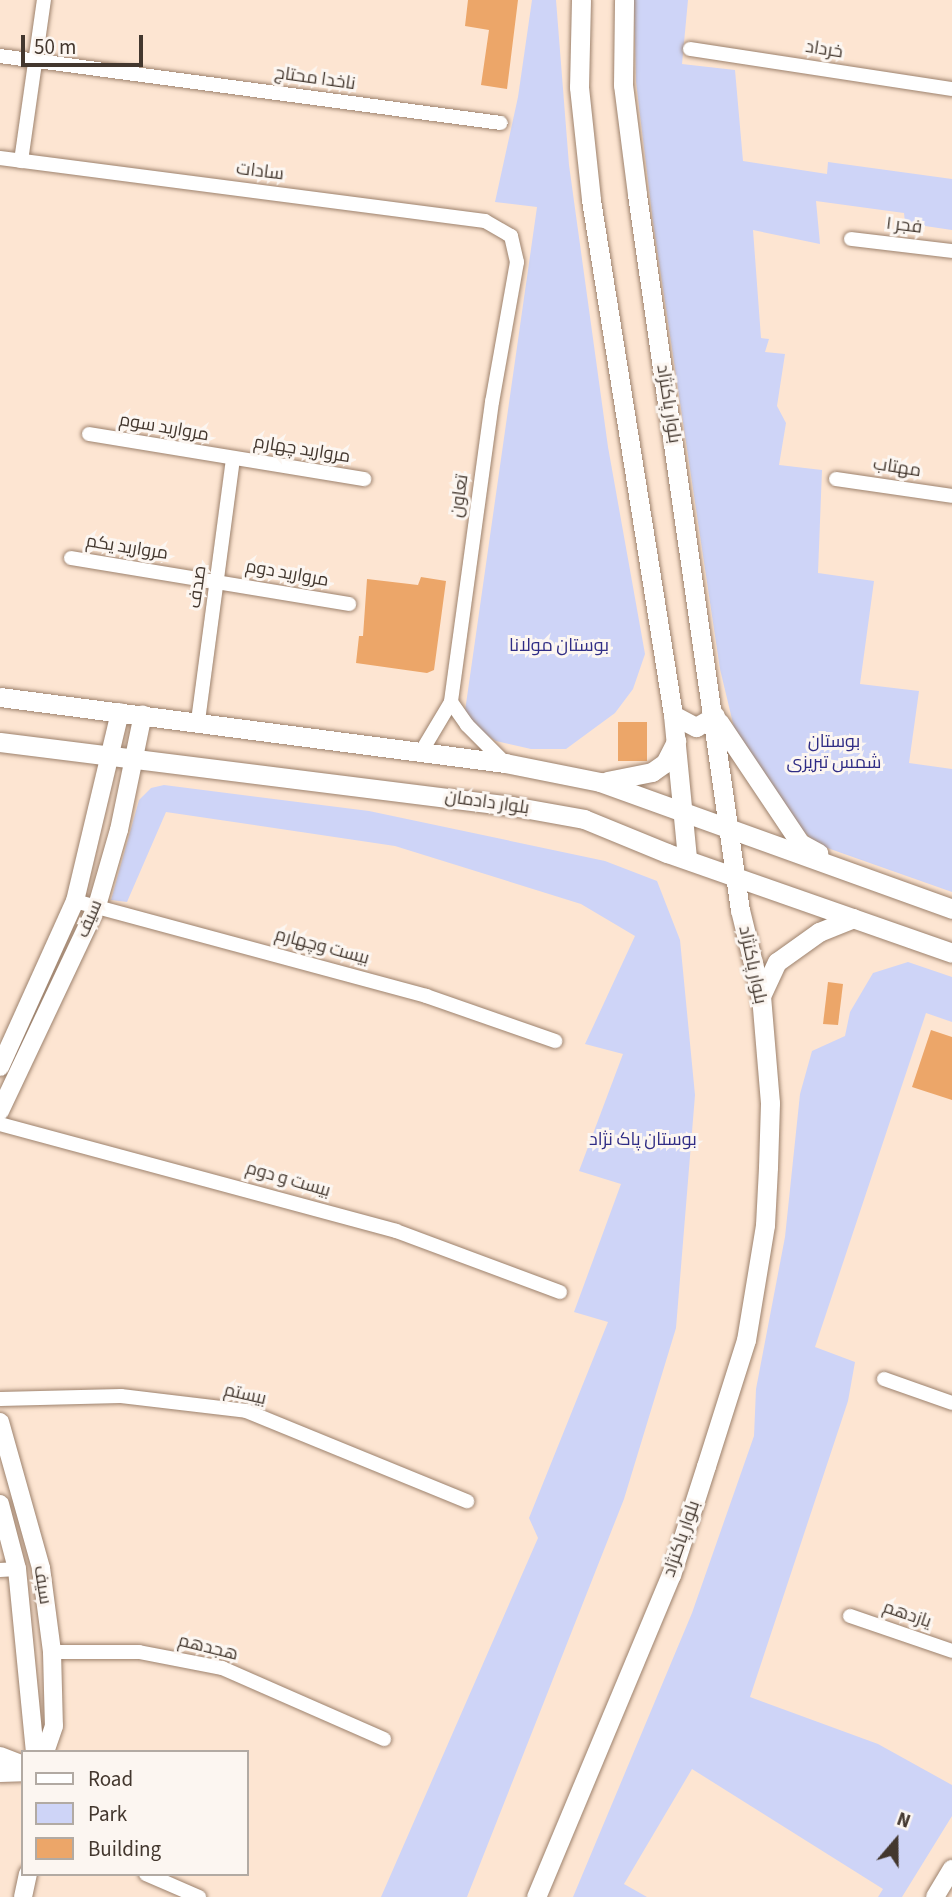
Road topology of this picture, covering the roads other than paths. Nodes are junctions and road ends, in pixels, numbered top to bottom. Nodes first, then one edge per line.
1 (44, 0) edge
2 (581, 0) edge
3 (624, 0) edge
4 (690, 50) dead end
5 (0, 56) edge
6 (36, 61) junction
7 (952, 89) edge
8 (500, 123) dead end
9 (0, 158) edge
10 (22, 161) junction
11 (511, 236) joint
12 (851, 239) dead end
13 (952, 251) edge
14 (89, 434) dead end
15 (233, 459) junction
16 (364, 479) dead end
17 (836, 479) dead end
18 (952, 496) edge
19 (71, 558) dead end
20 (219, 582) junction
21 (349, 604) dead end
22 (0, 697) edge
23 (451, 702) junction
24 (120, 712) junction
25 (143, 715) junction
26 (673, 715) junction
27 (715, 716) junction
28 (198, 721) junction
29 (676, 741) junction
30 (0, 742) edge
31 (420, 754) junction
32 (110, 759) junction
33 (135, 761) junction
34 (505, 764) junction
35 (600, 782) junction
36 (685, 812) junction
37 (732, 829) junction
38 (687, 859) junction
39 (855, 874) junction
40 (736, 876) junction
41 (75, 901) junction
42 (97, 906) junction
43 (952, 909) edge
44 (853, 918) junction
45 (952, 953) edge
46 (761, 996) junction
47 (555, 1041) dead end
48 (0, 1067) edge
49 (0, 1111) edge
50 (0, 1124) edge
51 (560, 1292) dead end
52 (884, 1379) dead end
53 (0, 1399) edge
54 (952, 1403) edge
55 (0, 1422) edge
56 (467, 1501) dead end
57 (0, 1504) edge
58 (41, 1568) junction
59 (8, 1570) edge
60 (850, 1616) dead end
61 (26, 1651) junction
62 (952, 1651) edge
63 (52, 1652) junction
64 (384, 1740) dead end
65 (35, 1750) edge
66 (46, 1750) edge
67 (0, 1756) edge
68 (21, 1764) edge
69 (21, 1772) edge
70 (0, 1773) edge
71 (952, 1869) edge
72 (28, 1876) edge
73 (151, 1876) edge
74 (939, 1896) edge
75 (23, 1897) edge
76 (199, 1897) edge
77 (536, 1897) edge

1 - 6 street
2 - 26 main road
3 - 27 main road, بلوار پاکنژاد
4 - 7 street, خرداد
5 - 6 street, ناخدا محتاج
6 - 8 street, ناخدا محتاج
6 - 10 street
9 - 10 street, سادات
10 - 11 street, سادات
11 - 23 street, تعاون
12 - 13 street, فجر ۱
14 - 15 street, مروارید سوم
15 - 16 street, مروارید چهارم
15 - 20 street, صدف
17 - 18 street, مهتاب
19 - 20 street, مروارید یکم
20 - 21 street, مروارید دوم
20 - 28 street, صدف
22 - 24 main road
23 - 31 street, تعاون
23 - 34 street
24 - 25 main road
24 - 32 street, سیف
25 - 28 main road
25 - 33 street, سیف
26 - 27 main road
26 - 29 main road
27 - 37 main road, بلوار پاکنژاد
27 - 39 main road
28 - 31 main road
29 - 35 main road
29 - 36 main road
30 - 32 main road, بلوار دادمان
31 - 34 main road
32 - 33 main road, بلوار دادمان
32 - 41 street, سیف
33 - 38 main road, بلوار دادمان
33 - 42 street, سیف
34 - 35 main road
35 - 36 main road
36 - 37 main road
36 - 38 main road
37 - 39 main road
37 - 40 main road, بلوار پاکنژاد
38 - 40 main road, بلوار دادمان
39 - 43 main road
40 - 44 main road, بلوار دادمان
40 - 46 main road, بلوار پاکنژاد
41 - 42 street, بیست وچهارم
41 - 48 street, سیف
42 - 47 street, بیست وچهارم
42 - 49 street, سیف
44 - 45 main road, بلوار دادمان
44 - 46 main road
46 - 77 main road, بلوار پاکنژاد
50 - 51 street, بیست و دوم
52 - 54 street
53 - 56 street, بیستم
55 - 58 street, سیف
57 - 59 street, سیف
58 - 59 street
58 - 63 street, سیف
59 - 61 street, سیف
60 - 62 street, یازدهم
61 - 63 street
61 - 65 street, سیف
63 - 64 street, هجدهم
63 - 66 street, سیف
67 - 68 street
69 - 70 street
71 - 74 street
72 - 75 street
73 - 76 street

